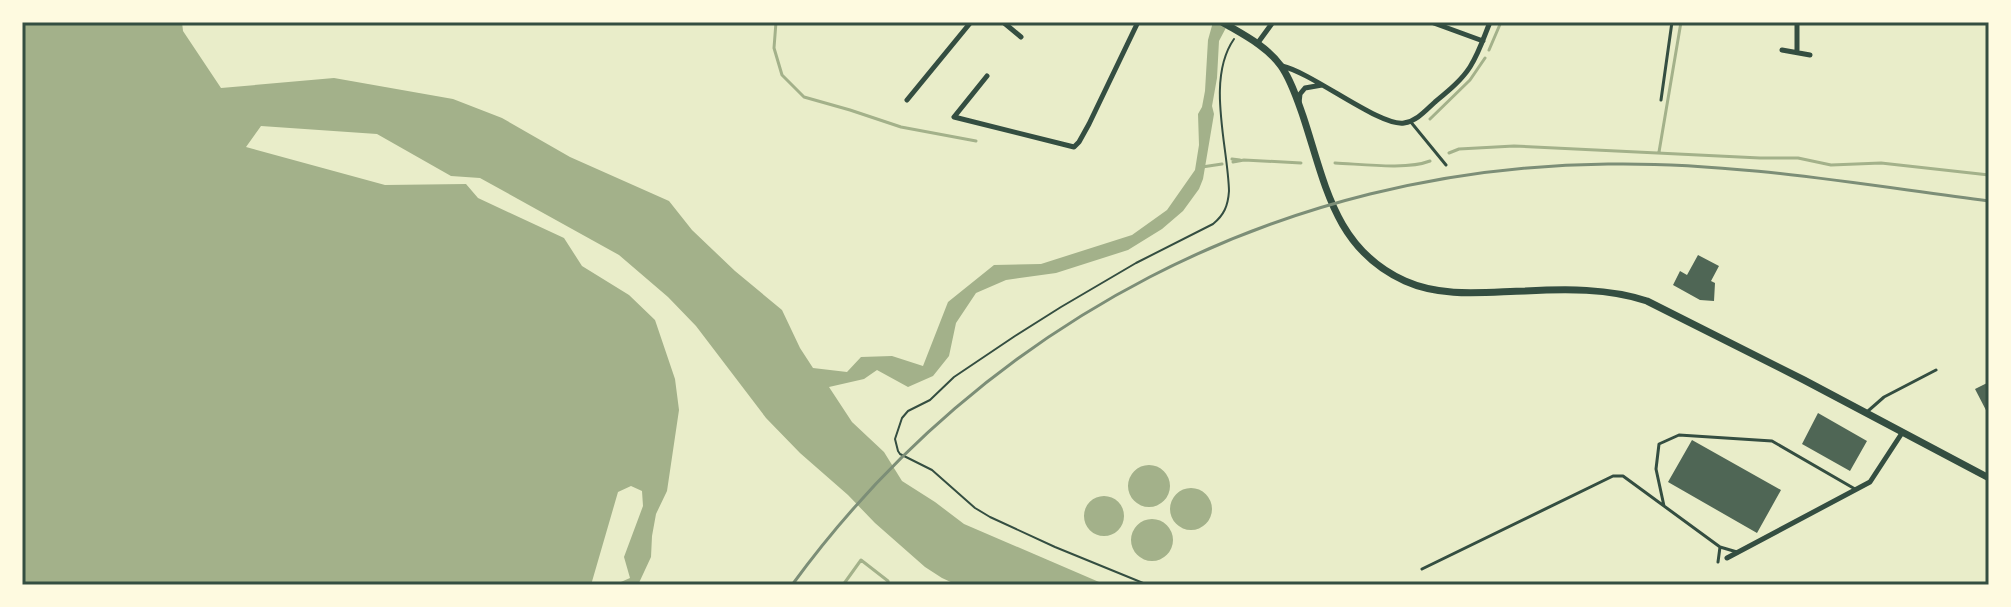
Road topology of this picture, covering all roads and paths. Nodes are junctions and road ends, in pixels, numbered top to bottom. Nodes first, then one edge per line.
1 (971, 22) edge
2 (1003, 22) edge
3 (1138, 22) edge
4 (1222, 22) edge
5 (1273, 22) edge
6 (1431, 22) edge
7 (1490, 22) edge
8 (1672, 22) edge
9 (1797, 22) edge
10 (1235, 30) junction
11 (1021, 37) dead end
12 (1483, 41) junction
13 (1257, 44) junction
14 (1782, 50) dead end
15 (1797, 52) junction
16 (1810, 55) dead end
17 (1281, 65) junction
18 (987, 76) dead end
19 (1323, 85) junction
20 (907, 100) dead end
21 (1661, 100) dead end
22 (1299, 104) junction
23 (1410, 121) junction
24 (1446, 165) dead end
25 (1936, 370) dead end
26 (1866, 413) junction
27 (1902, 433) junction
28 (1989, 478) edge
29 (1855, 489) junction
30 (1664, 506) junction
31 (1720, 547) junction
32 (1738, 552) junction
33 (1727, 558) dead end
34 (1718, 562) dead end
35 (1422, 569) dead end
36 (1148, 585) edge

1 - 20 street
2 - 11 street
3 - 18 street
4 - 10 main road
5 - 13 street
6 - 12 street
7 - 12 street
8 - 21 lane
9 - 15 street
10 - 13 main road
10 - 36 path
12 - 23 street
13 - 17 main road
14 - 15 street
15 - 16 street
17 - 19 street
17 - 22 main road
19 - 22 street
19 - 23 street
22 - 26 main road
23 - 24 lane
25 - 26 lane
26 - 27 main road
27 - 28 main road
27 - 29 street
29 - 30 lane
29 - 32 street
30 - 31 lane
30 - 35 lane
31 - 32 lane
31 - 34 lane
32 - 33 street

